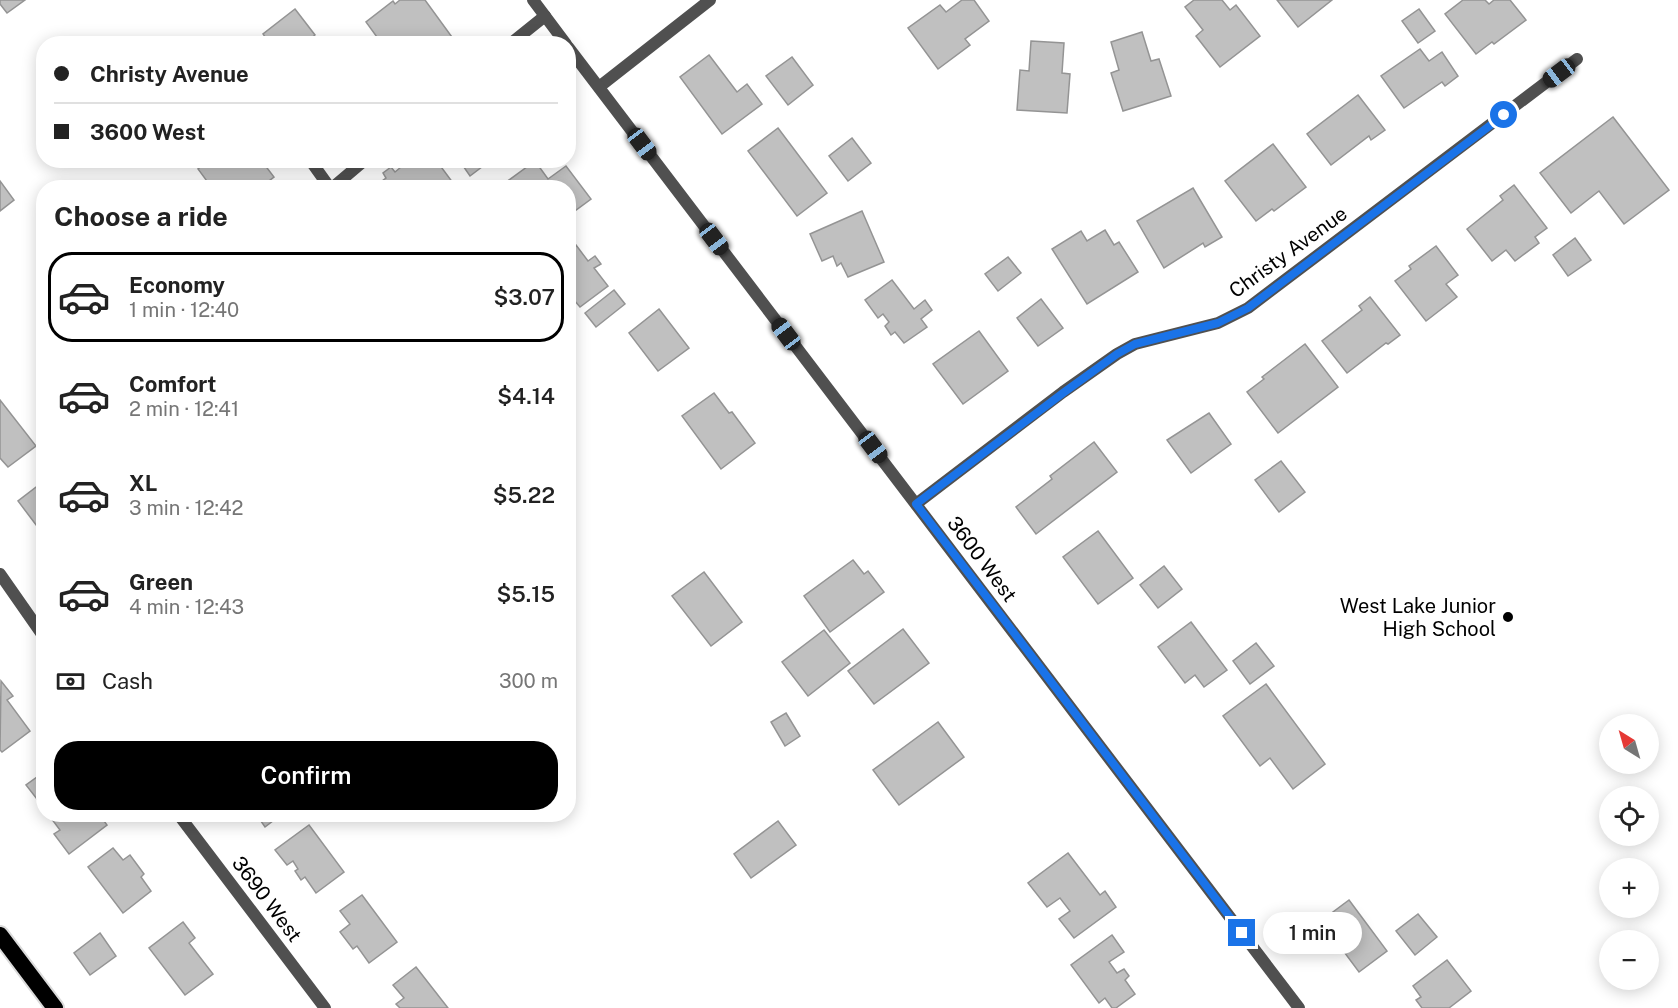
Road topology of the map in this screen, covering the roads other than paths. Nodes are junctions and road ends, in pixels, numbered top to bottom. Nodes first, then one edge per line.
1 (533, 0) edge
2 (710, 0) edge
3 (545, 16) junction
4 (520, 36) edge
5 (560, 36) edge
6 (576, 57) edge
7 (1577, 59) dead end
8 (599, 87) junction
9 (315, 168) edge
10 (355, 168) edge
11 (325, 180) edge
12 (341, 180) edge
13 (916, 504) junction
14 (0, 574) edge
15 (36, 626) edge
16 (184, 822) edge
17 (0, 935) edge
18 (55, 1008) edge
19 (325, 1008) edge
20 (1299, 1008) edge

1 - 3 street
2 - 8 street
3 - 4 street
3 - 5 street
6 - 8 street, 3600 West
7 - 13 street, Christy Avenue
8 - 13 street, 3600 West
9 - 11 street
10 - 12 street
13 - 20 street, 3600 West
14 - 15 street
16 - 19 street, 3690 West
17 - 18 highway

